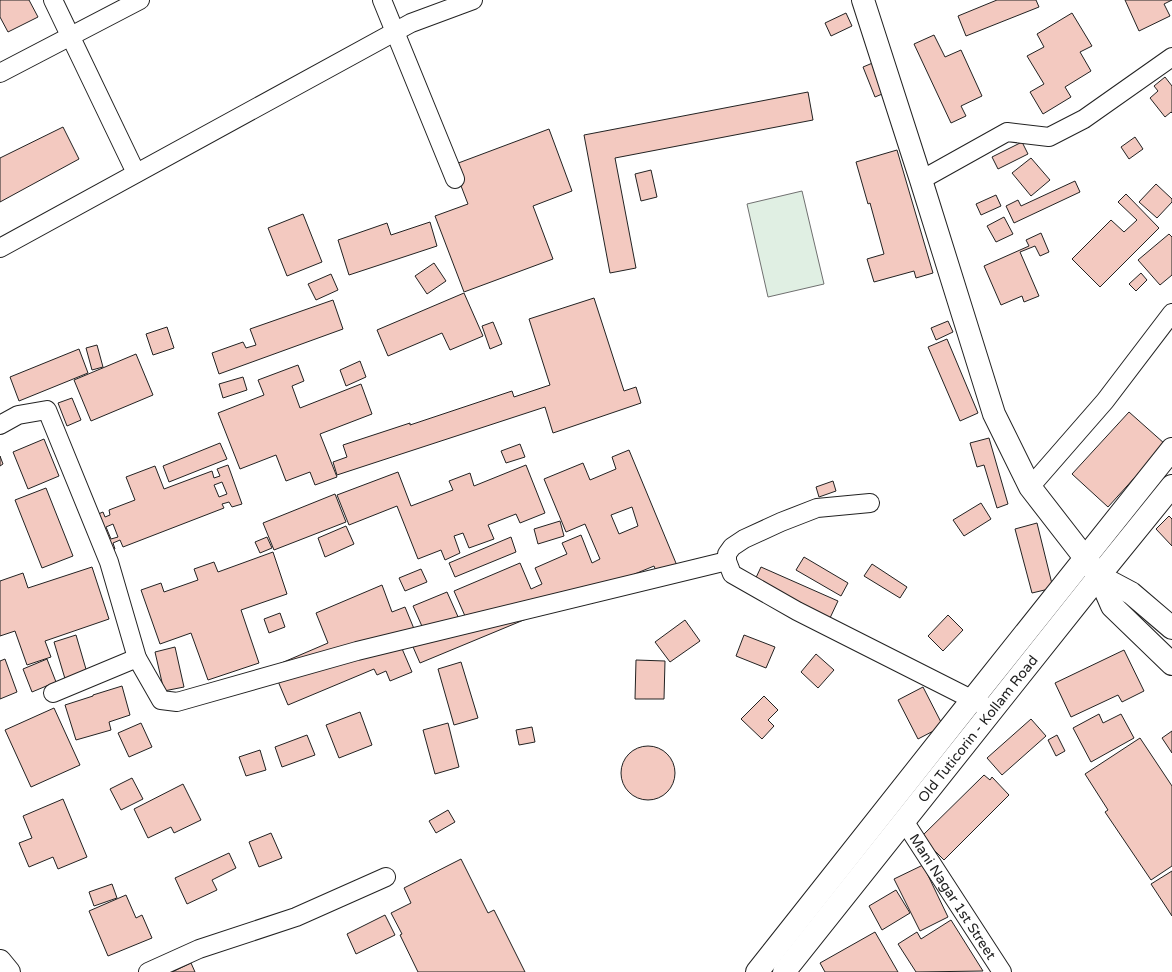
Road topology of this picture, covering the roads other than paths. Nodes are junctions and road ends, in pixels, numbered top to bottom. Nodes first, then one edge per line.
1 (53, 0) edge
2 (140, 0) edge
3 (382, 0) edge
4 (473, 0) edge
5 (863, 0) edge
6 (394, 32) junction
7 (71, 36) junction
8 (1172, 56) edge
9 (0, 73) edge
10 (136, 173) junction
11 (455, 178) dead end
12 (921, 180) junction
13 (0, 248) edge
14 (1172, 313) edge
15 (0, 424) edge
16 (1172, 449) edge
17 (1172, 486) edge
18 (1030, 487) junction
19 (870, 504) dead end
20 (1085, 558) junction
21 (727, 561) junction
22 (1099, 576) junction
23 (1172, 628) edge
24 (136, 658) junction
25 (1172, 664) edge
26 (53, 694) dead end
27 (972, 700) junction
28 (993, 710) junction
29 (904, 821) junction
30 (386, 877) dead end
31 (0, 961) edge
32 (787, 971) edge
33 (9, 972) edge
34 (148, 972) edge
35 (757, 972) edge
36 (1002, 972) edge

1 - 7 street
2 - 7 street
3 - 6 street
4 - 6 street
5 - 12 main road
6 - 10 street
6 - 11 street
7 - 9 street
7 - 10 street
8 - 12 street
10 - 13 street
12 - 18 main road
14 - 18 street
15 - 24 street
16 - 20 main road
17 - 22 main road, Old Tuticorin - Kollam Road
18 - 20 main road
19 - 21 street
20 - 22 main road
20 - 27 main road
21 - 24 street
21 - 27 street
22 - 23 main road
22 - 25 main road
22 - 28 main road, Old Tuticorin - Kollam Road
24 - 26 street
27 - 28 street
27 - 35 main road
28 - 29 main road, Old Tuticorin - Kollam Road
29 - 32 main road, Old Tuticorin - Kollam Road
29 - 36 street, Mani Nagar 1st Street
30 - 34 street
31 - 33 main road

